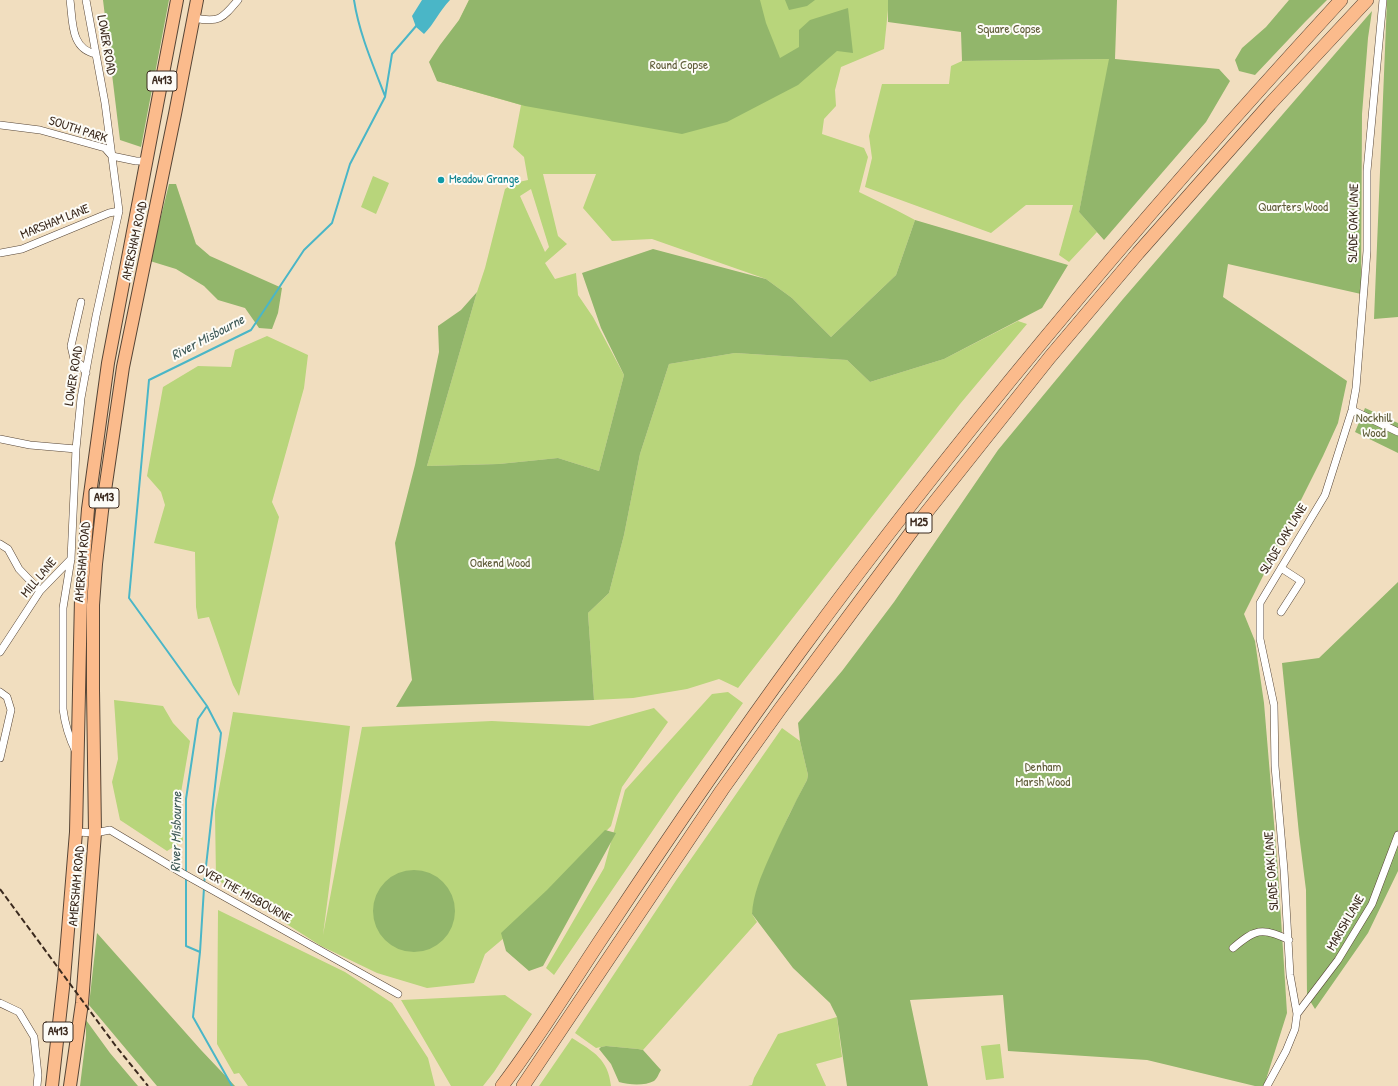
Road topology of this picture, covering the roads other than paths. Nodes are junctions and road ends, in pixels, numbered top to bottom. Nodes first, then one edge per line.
1 (70, 0) edge
2 (86, 0) edge
3 (177, 0) edge
4 (197, 0) edge
5 (238, 0) edge
6 (1341, 0) edge
7 (1367, 0) edge
8 (1383, 0) edge
9 (194, 18) junction
10 (96, 54) junction
11 (0, 125) edge
12 (112, 156) junction
13 (147, 161) junction
14 (119, 211) junction
15 (0, 253) edge
16 (81, 302) dead end
17 (86, 373) junction
18 (1352, 410) junction
19 (1398, 432) edge
20 (0, 439) edge
21 (76, 449) junction
22 (0, 544) edge
23 (71, 559) junction
24 (1281, 568) junction
25 (40, 591) junction
26 (1281, 612) dead end
27 (0, 652) edge
28 (0, 692) edge
29 (0, 758) edge
30 (78, 758) junction
31 (76, 832) junction
32 (95, 833) junction
33 (1398, 834) edge
34 (1289, 940) junction
35 (1233, 948) dead end
36 (398, 994) dead end
37 (0, 1003) edge
38 (1297, 1014) junction
39 (37, 1086) edge
40 (52, 1086) edge
41 (70, 1086) edge
42 (502, 1086) edge
43 (523, 1086) edge
44 (1267, 1086) edge

1 - 10 street
2 - 10 street, LOWER ROAD
3 - 13 highway, A413
4 - 9 highway, AMERSHAM ROAD / A413
5 - 9 street
6 - 42 highway, M25
7 - 43 highway, M25
8 - 18 street, SLADE OAK LANE
9 - 32 highway, AMERSHAM ROAD / A413
10 - 12 street, LOWER ROAD
11 - 12 street, SOUTH PARK
12 - 13 street, SOUTH PARK
12 - 14 street, LOWER ROAD
13 - 30 highway, A413
14 - 15 street, MARSHAM LANE
14 - 17 street, LOWER ROAD
16 - 17 street
17 - 21 street, LOWER ROAD
18 - 19 street
18 - 24 street, SLADE OAK LANE
20 - 21 street
21 - 23 street, LOWER ROAD
22 - 25 street
23 - 25 street, MILL LANE
23 - 30 street, LOWER ROAD
24 - 26 street
24 - 34 street, SLADE OAK LANE
25 - 27 street, MILL LANE
28 - 29 street
30 - 31 highway, A413
31 - 32 street, OVER THE MISBOURNE
31 - 40 highway, A413
32 - 36 street, OVER THE MISBOURNE
32 - 41 highway, AMERSHAM ROAD / A413
33 - 38 street, MARISH LANE
34 - 35 street
34 - 38 street, SLADE OAK LANE
37 - 39 street
38 - 44 street, SLADE OAK LANE

